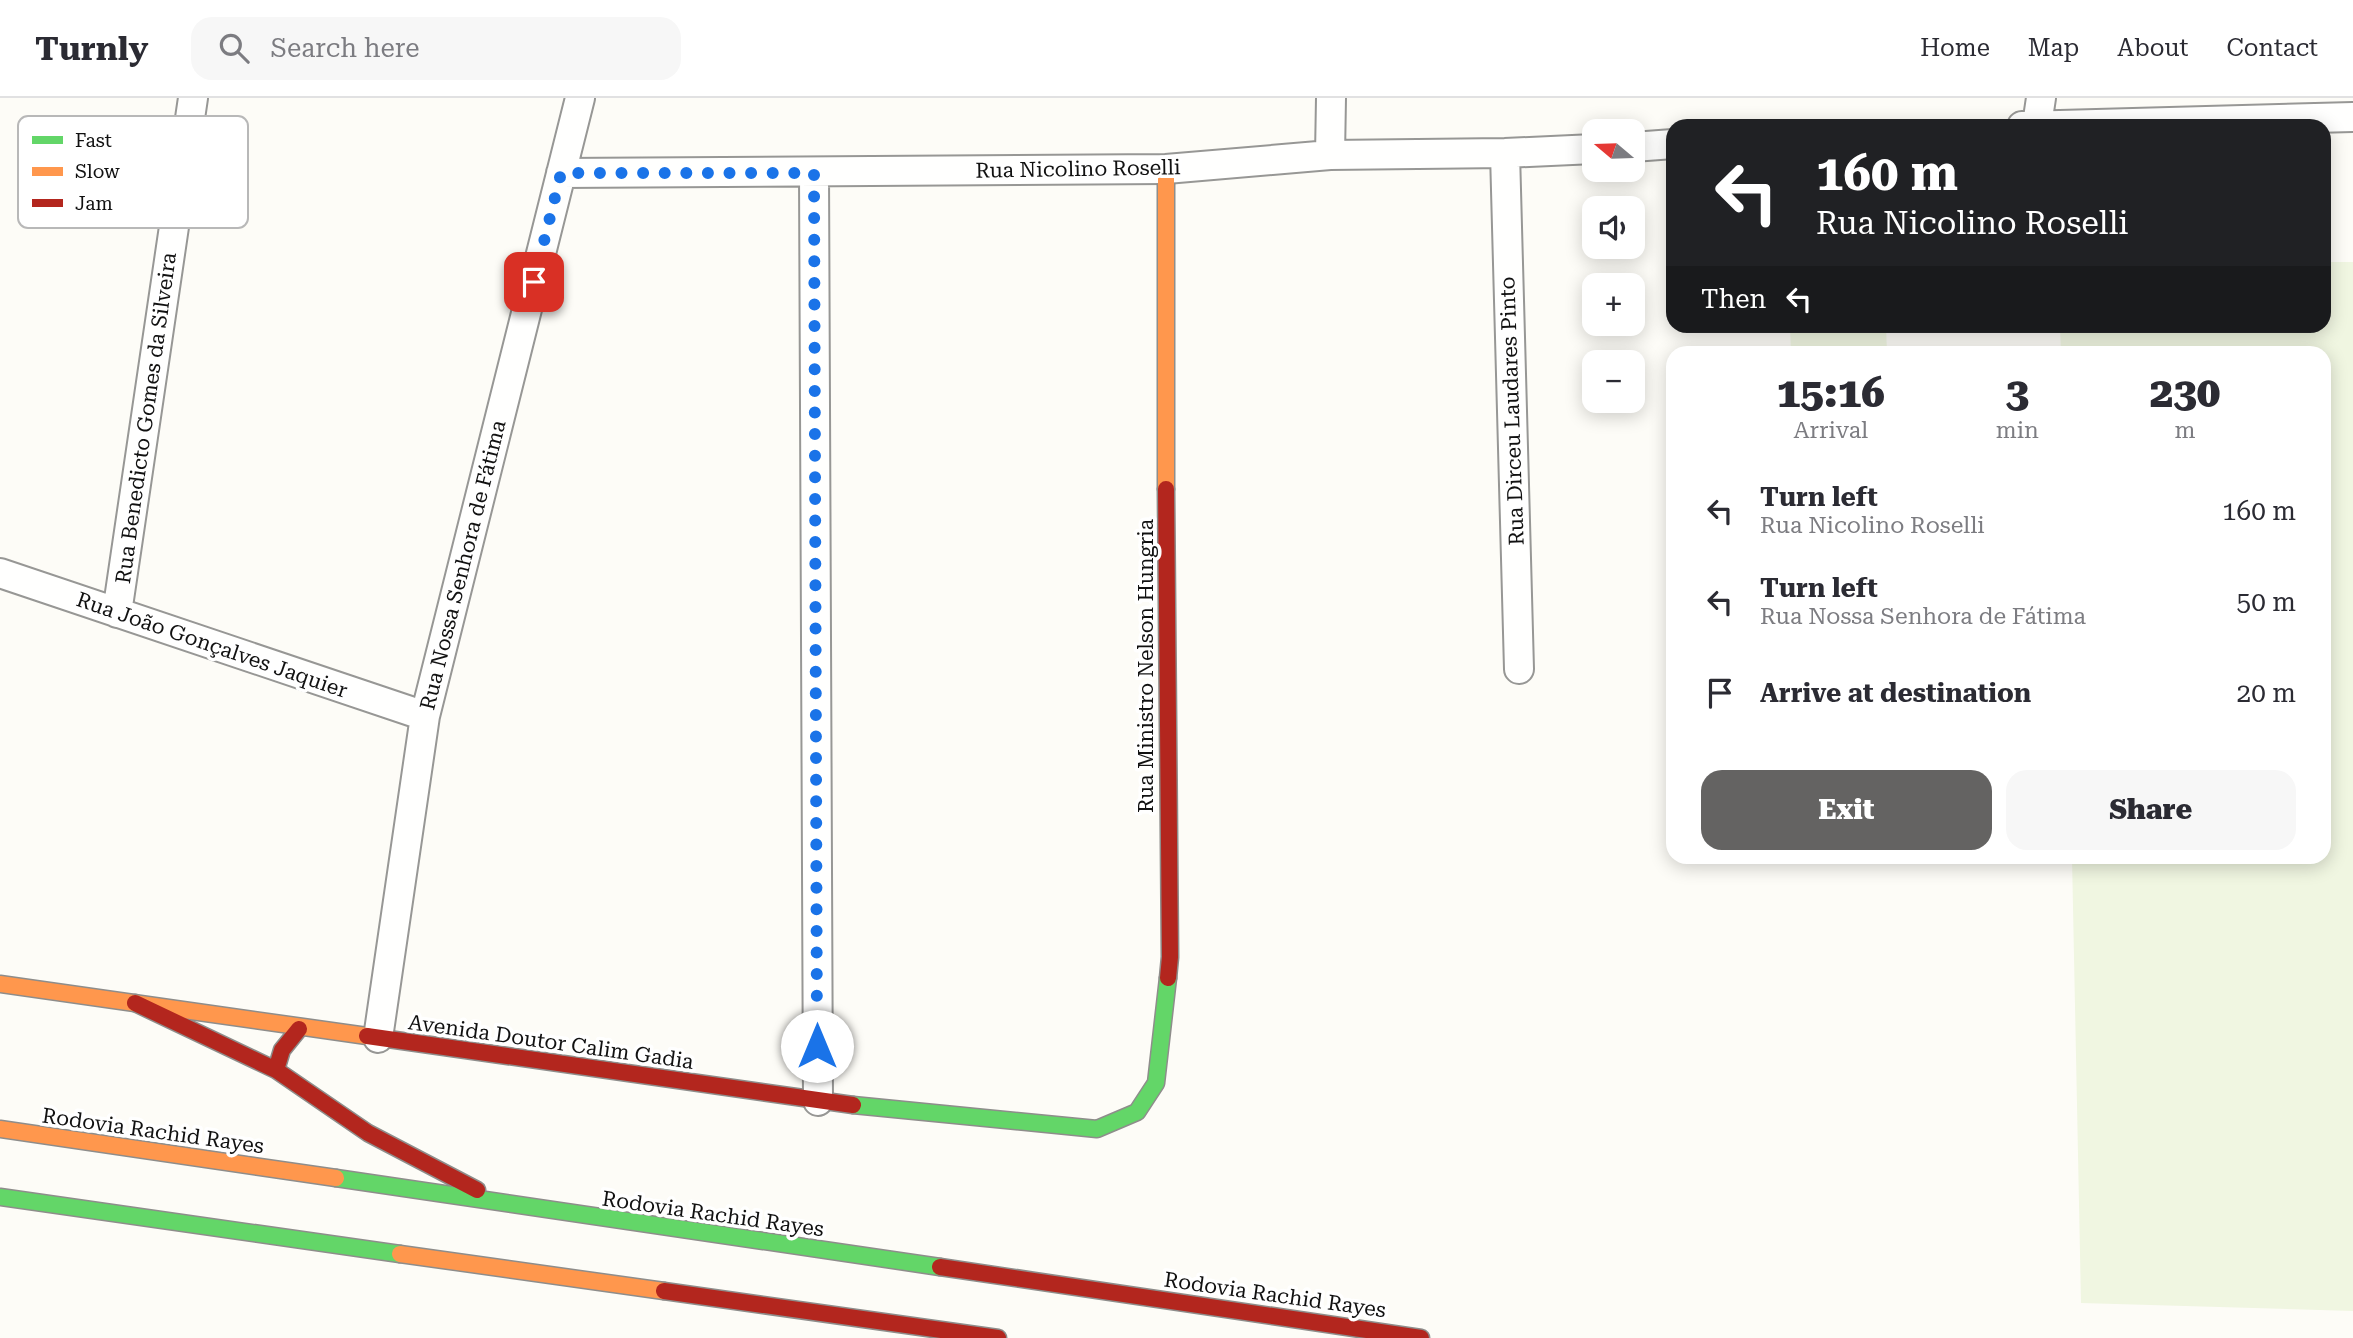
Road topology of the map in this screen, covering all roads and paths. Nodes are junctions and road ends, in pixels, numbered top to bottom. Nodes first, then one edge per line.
1 (193, 98) edge
2 (580, 98) edge
3 (1331, 98) edge
4 (2040, 98) edge
5 (190, 116) edge
6 (2353, 117) edge
7 (2038, 119) edge
8 (2274, 119) edge
9 (1666, 144) edge
10 (1645, 145) edge
11 (1582, 150) edge
12 (1505, 153) junction
13 (1330, 155) junction
14 (1166, 169) junction
15 (561, 173) junction
16 (814, 173) junction
17 (174, 228) edge
18 (0, 573) edge
19 (117, 613) junction
20 (1519, 669) dead end
21 (425, 716) junction
22 (0, 984) edge
23 (135, 1003) junction
24 (299, 1028) junction
25 (378, 1038) junction
26 (276, 1070) junction
27 (818, 1101) junction
28 (0, 1129) edge
29 (1097, 1129) joint
30 (0, 1197) edge
31 (507, 1205) junction
32 (998, 1338) edge
33 (1421, 1338) edge

1 - 5 street, Rua Benedicto Gomes da Silveira
2 - 15 street, Rua Nossa Senhora de Fátima
3 - 13 street
4 - 7 street
6 - 8 street
9 - 10 street
11 - 12 street, Rua Nicolino Roselli
12 - 13 street, Rua Nicolino Roselli
12 - 20 street, Rua Dirceu Laudares Pinto
13 - 14 street, Rua Nicolino Roselli
14 - 16 street, Rua Nicolino Roselli
14 - 29 main road, Rua Ministro Nelson Hungria
15 - 16 street, Rua Nicolino Roselli
15 - 21 street, Rua Nossa Senhora de Fátima
16 - 27 street
17 - 19 street, Rua Benedicto Gomes da Silveira
18 - 19 street, Rua João Gonçalves Jaquier
19 - 21 street, Rua João Gonçalves Jaquier
21 - 25 street, Rua Nossa Senhora de Fátima
22 - 23 main road, Avenida Doutor Calim Gadia
23 - 24 main road, Avenida Doutor Calim Gadia
23 - 26 main road
24 - 25 main road, Avenida Doutor Calim Gadia
24 - 26 main road
25 - 27 main road, Avenida Doutor Calim Gadia
26 - 31 main road
27 - 29 main road, Avenida Doutor Calim Gadia
28 - 31 main road, Rodovia Rachid Rayes
30 - 32 main road
31 - 33 main road, Rodovia Rachid Rayes

